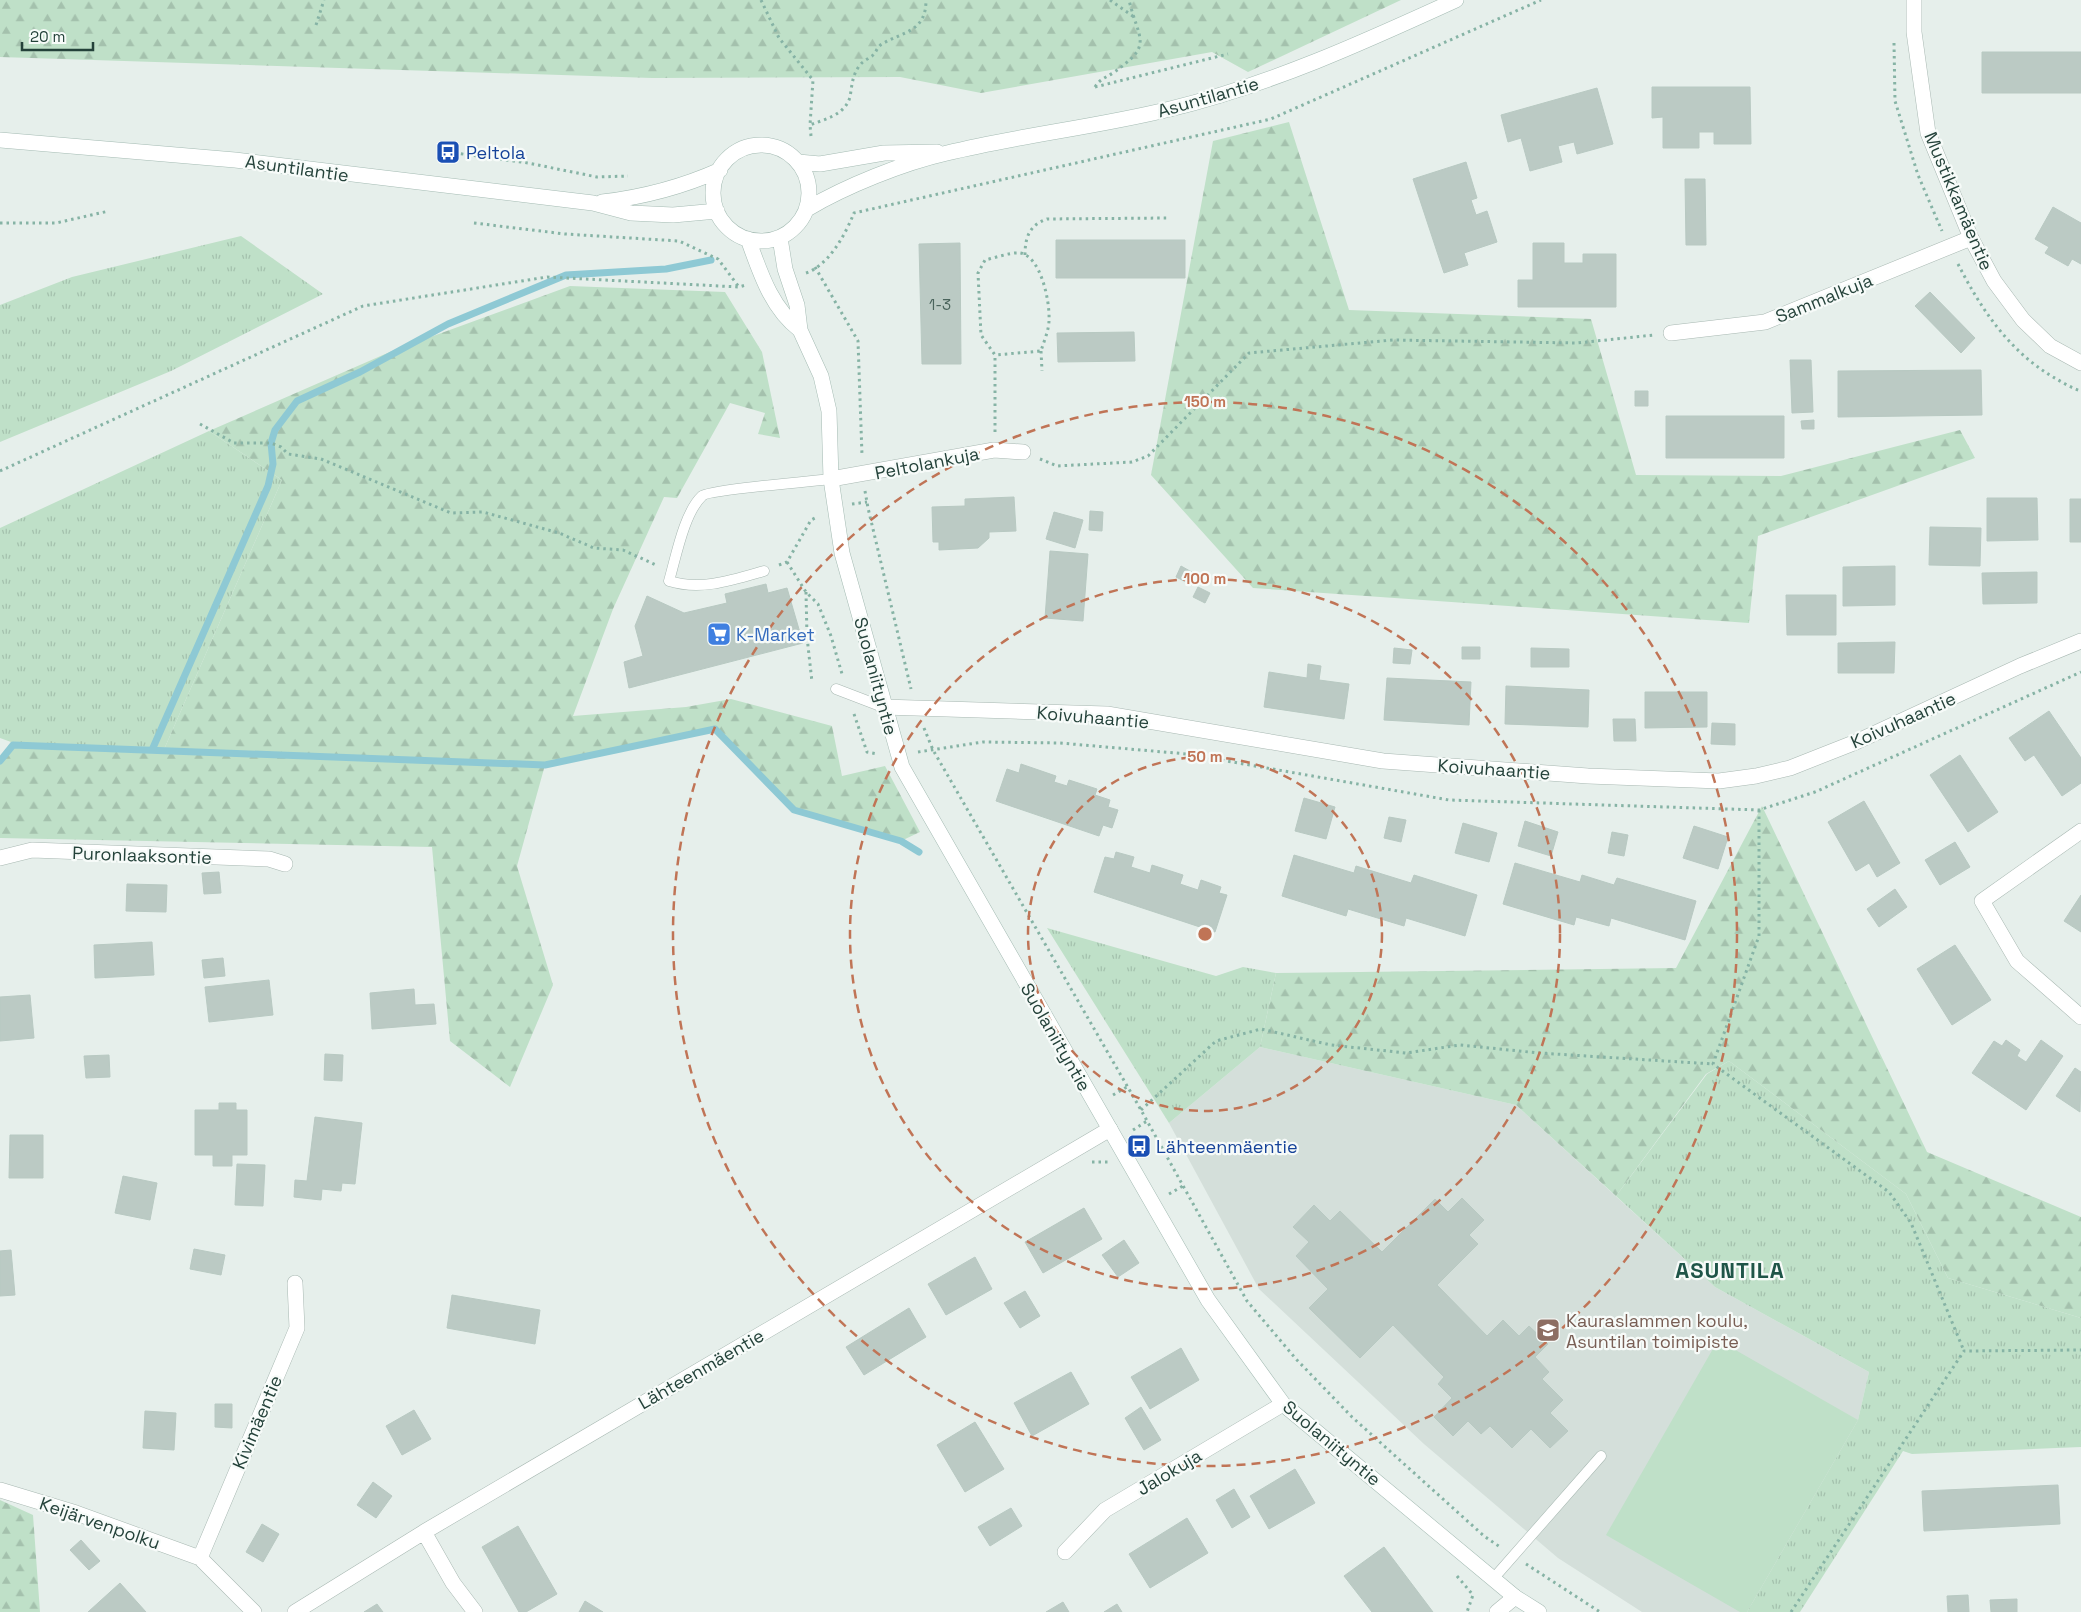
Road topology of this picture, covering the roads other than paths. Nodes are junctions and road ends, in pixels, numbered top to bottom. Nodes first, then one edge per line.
1 (1456, 0) edge
2 (1914, 0) edge
3 (0, 140) edge
4 (946, 153) junction
5 (798, 162) junction
6 (720, 170) junction
7 (594, 203) junction
8 (807, 209) junction
9 (717, 212) junction
10 (780, 238) junction
11 (1971, 238) junction
12 (748, 239) junction
13 (800, 330) junction
14 (1672, 333) road end
15 (2081, 363) edge
16 (1023, 452) road end
17 (831, 479) junction
18 (764, 571) road end
19 (2081, 640) edge
20 (836, 689) dead end
21 (883, 706) junction
22 (2081, 831) edge
23 (0, 858) edge
24 (285, 864) dead end
25 (2081, 1017) edge
26 (1110, 1129) junction
27 (295, 1283) dead end
28 (1282, 1404) junction
29 (1601, 1456) dead end
30 (0, 1490) edge
31 (424, 1532) junction
32 (1065, 1552) dead end
33 (200, 1558) junction
34 (1493, 1578) junction
35 (1515, 1597) junction
36 (254, 1612) edge
37 (295, 1612) edge
38 (475, 1612) edge
39 (1497, 1612) edge
40 (1539, 1612) edge

1 - 4 street, Asuntilantie
2 - 11 street, Mustikkamäentie
3 - 7 street, Asuntilantie
4 - 5 street, Asuntilantie
4 - 8 street, Asuntilantie
5 - 6 street
5 - 8 street
6 - 7 street, Asuntilantie
6 - 9 street
7 - 9 street, Asuntilantie
8 - 10 street
9 - 12 street
10 - 12 street
10 - 13 street, Suolaniityntie
11 - 14 street, Sammalkuja
11 - 15 street, Mustikkamäentie
12 - 13 street, Suolaniityntie
13 - 17 street, Suolaniityntie
16 - 17 street, Peltolankuja
17 - 18 lane
17 - 21 street, Suolaniityntie
19 - 21 street, Koivuhaantie
20 - 21 lane
21 - 26 street, Suolaniityntie
22 - 25 street
23 - 24 street, Puronlaaksontie
26 - 28 street, Suolaniityntie
26 - 31 street, Lähteenmäentie
27 - 33 street, Kivimäentie
28 - 32 street, Jalokuja
28 - 34 street, Suolaniityntie
29 - 34 lane
30 - 33 street, Keijärvenpolku
31 - 37 street, Lähteenmäentie
31 - 38 street
33 - 36 street
34 - 35 street, Suolaniityntie
35 - 39 street
35 - 40 street, Suolaniityntie

